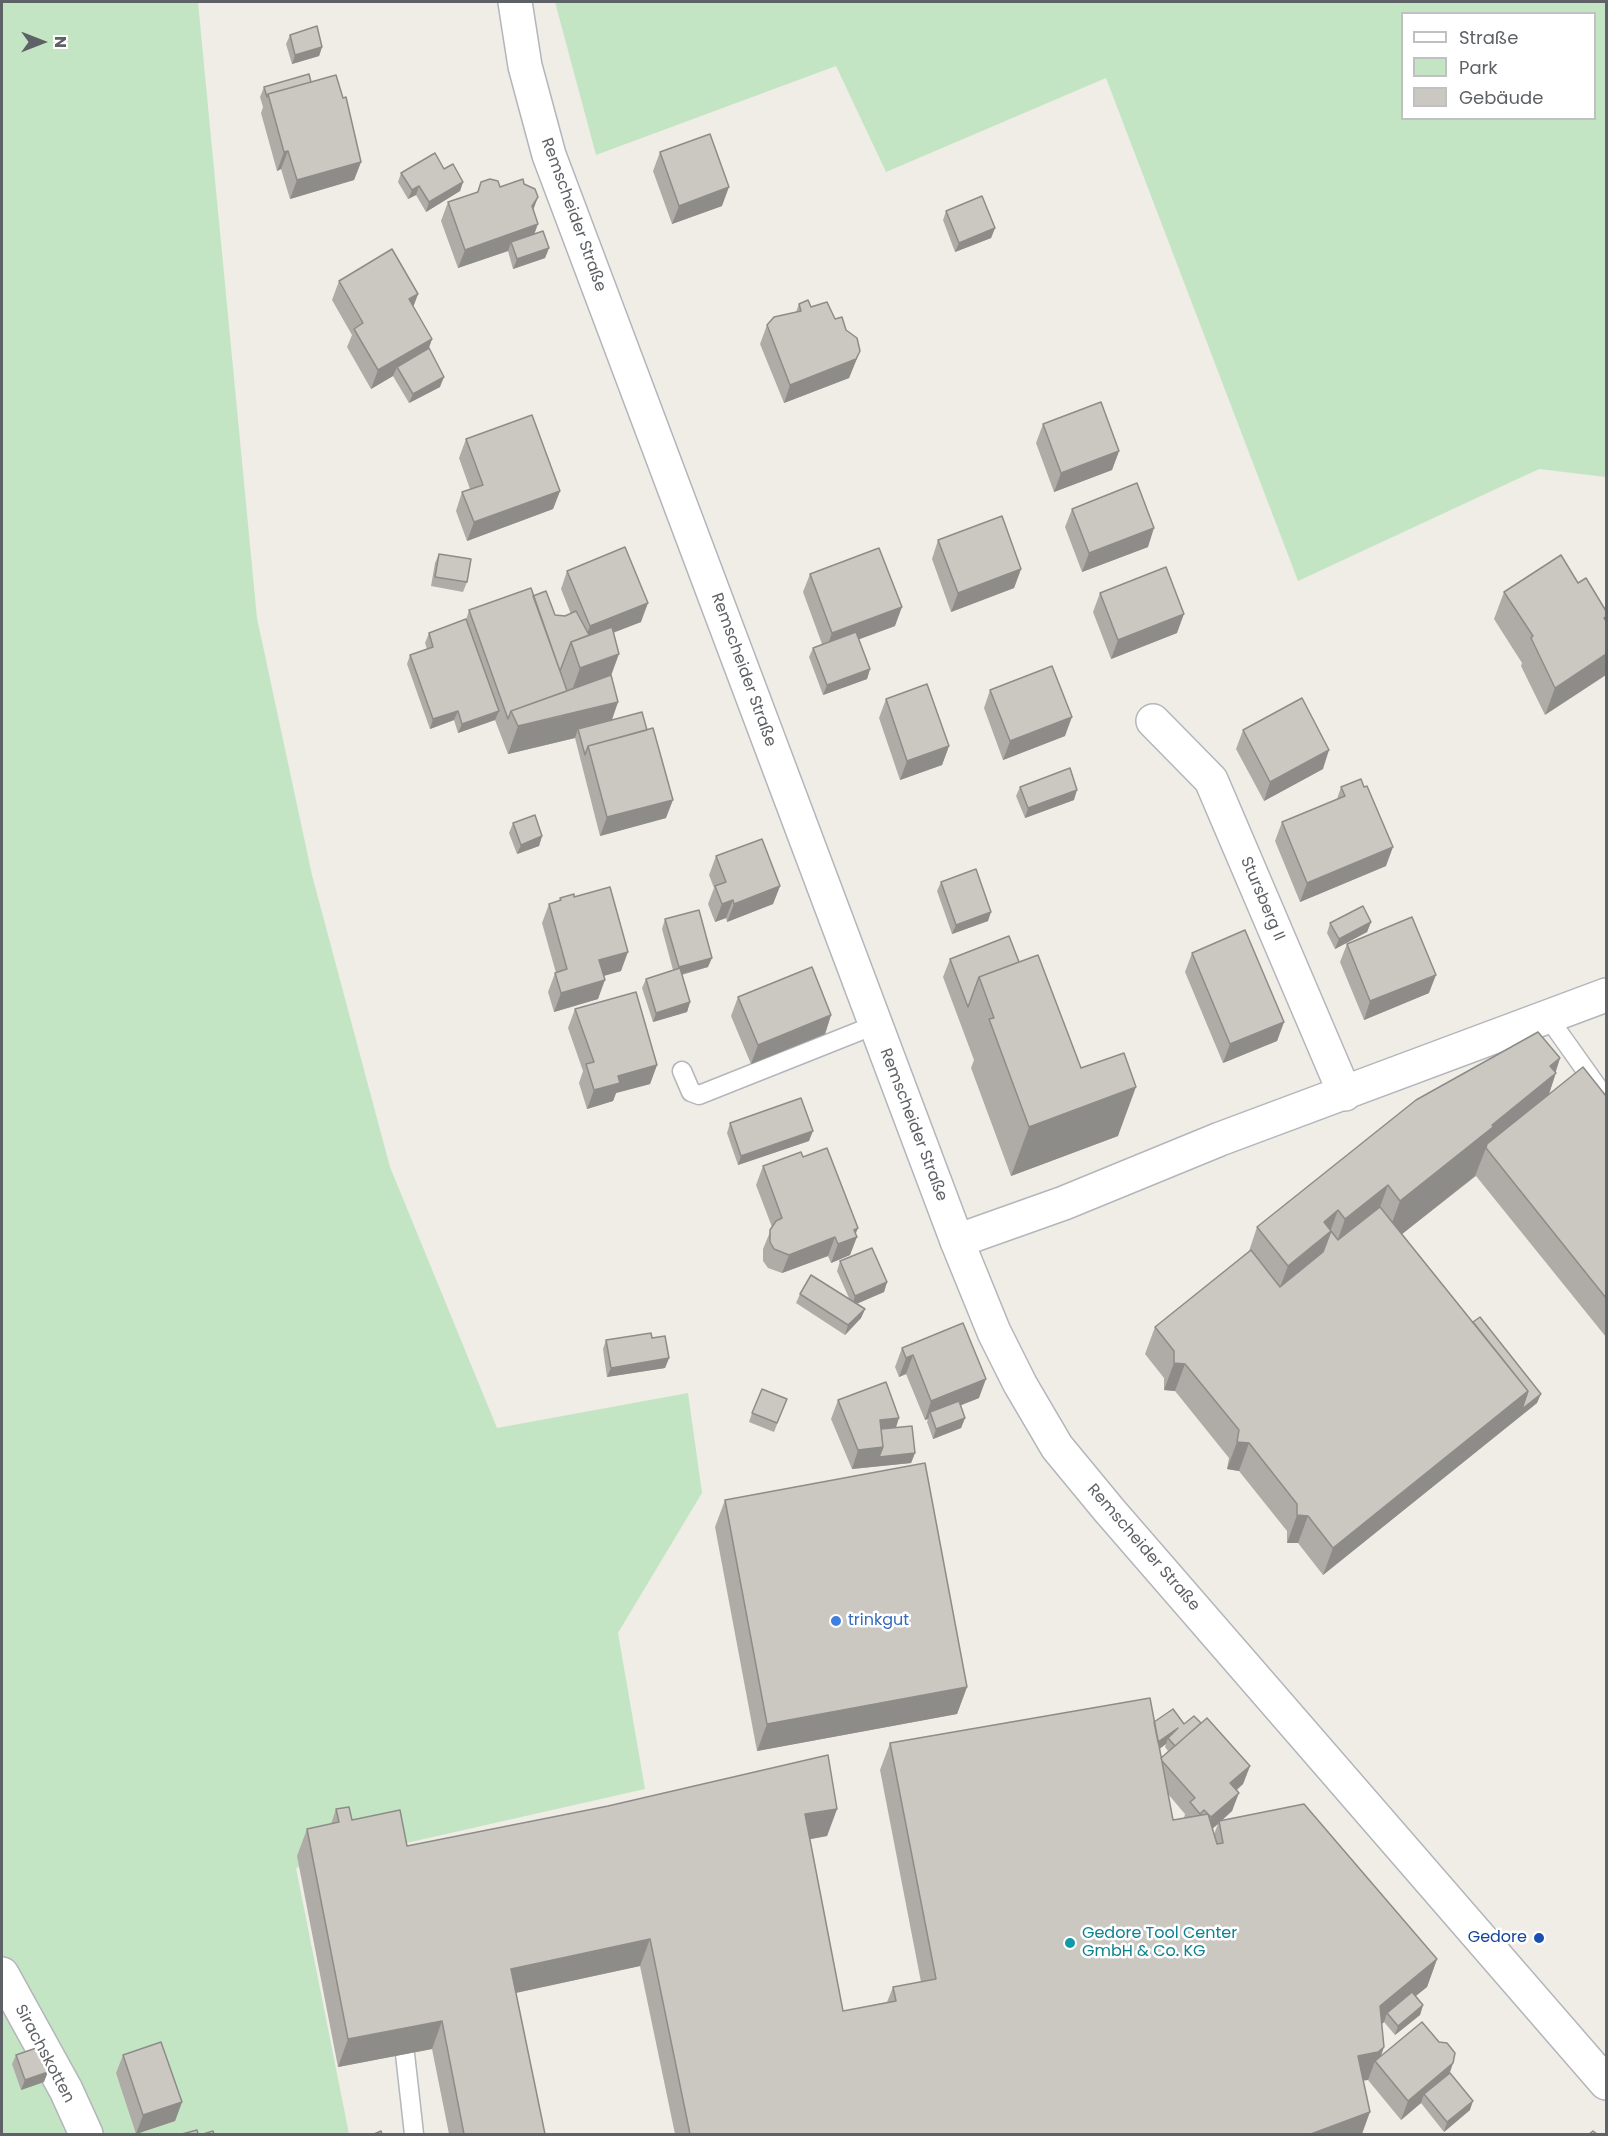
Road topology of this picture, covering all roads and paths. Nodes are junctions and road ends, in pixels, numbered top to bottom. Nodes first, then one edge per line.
1 (515, 2) edge
2 (1153, 721) dead end
3 (1606, 995) edge
4 (1547, 1016) junction
5 (875, 1025) junction
6 (682, 1071) dead end
7 (1345, 1094) junction
8 (1606, 1099) edge
9 (957, 1241) junction
10 (2, 1974) edge
11 (405, 2054) edge
12 (1606, 2083) edge
13 (86, 2134) edge
14 (414, 2134) edge

1 - 5 main road, Remscheider Straße
2 - 7 main road, Stursberg II
3 - 4 main road
4 - 7 main road
4 - 8 lane
5 - 6 lane
5 - 9 main road, Remscheider Straße
7 - 9 main road
9 - 12 main road, Remscheider Straße
10 - 13 main road, Sirachskotten
11 - 14 lane

